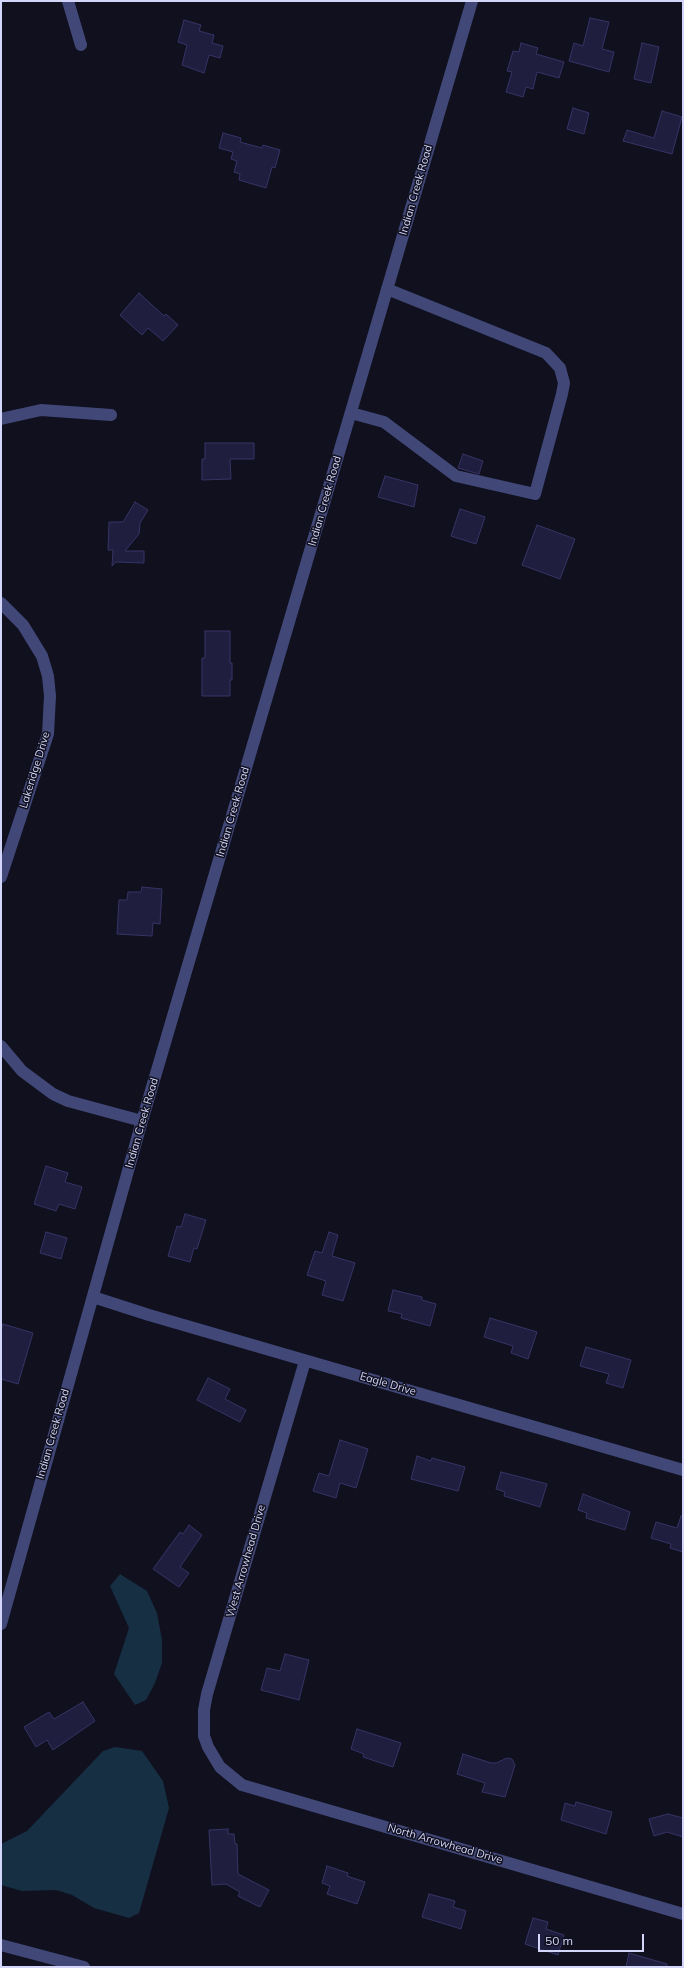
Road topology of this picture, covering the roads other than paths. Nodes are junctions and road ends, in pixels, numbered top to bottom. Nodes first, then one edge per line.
1 (68, 1) edge
2 (472, 1) edge
3 (81, 44) dead end
4 (387, 290) junction
5 (351, 413) junction
6 (111, 415) dead end
7 (1, 419) edge
8 (1, 603) edge
9 (1, 877) edge
10 (1, 1046) edge
11 (142, 1121) junction
12 (93, 1296) junction
13 (305, 1360) junction
14 (683, 1470) edge
15 (1, 1624) edge
16 (216, 1760) joint
17 (683, 1914) edge
18 (1, 1945) edge
19 (84, 1967) edge

1 - 3 street
2 - 4 street, Indian Creek Road
4 - 5 street, Indian Creek Road
4 - 5 street
5 - 11 street, Indian Creek Road
6 - 7 street
8 - 9 street, Lakeridge Drive
10 - 11 street
11 - 12 street, Indian Creek Road
12 - 13 street, Eagle Drive
12 - 15 street, Indian Creek Road
13 - 14 street, Eagle Drive
13 - 16 street, West Arrowhead Drive
16 - 17 street, North Arrowhead Drive
18 - 19 street

